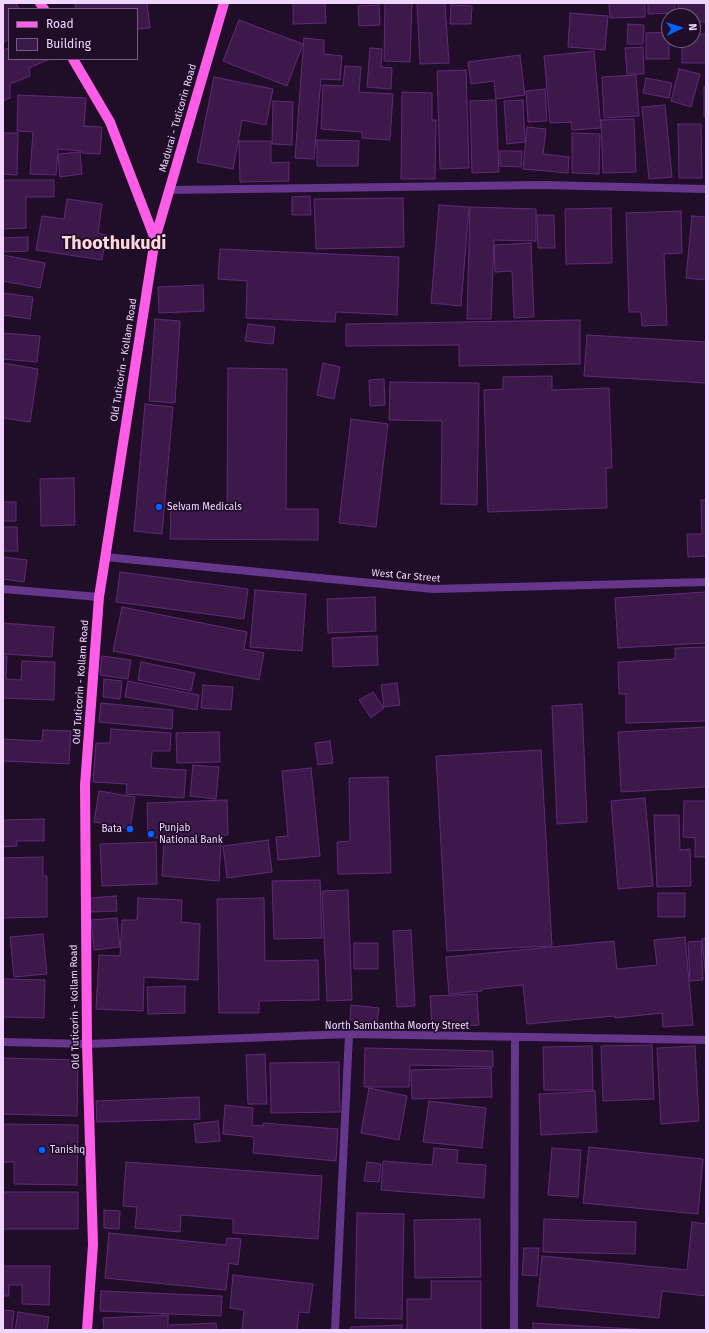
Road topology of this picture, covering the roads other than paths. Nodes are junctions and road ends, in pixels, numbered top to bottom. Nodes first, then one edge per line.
1 (224, 3) edge
2 (74, 60) edge
3 (706, 189) edge
4 (169, 190) junction
5 (155, 239) junction
6 (105, 557) junction
7 (706, 582) edge
8 (3, 588) edge
9 (99, 597) junction
10 (349, 1034) junction
11 (515, 1037) junction
12 (706, 1040) edge
13 (3, 1042) edge
14 (87, 1044) junction
15 (87, 1330) edge
16 (335, 1330) edge
17 (514, 1330) edge

1 - 4 main road, Madurai - Tuticorin Road
2 - 5 main road, Old Tuticorin - Kollam Road
3 - 4 street
4 - 5 main road, Madurai - Tuticorin Road
5 - 6 main road, Old Tuticorin - Kollam Road
6 - 7 street, West Car Street
6 - 9 main road, Old Tuticorin - Kollam Road
8 - 9 street
9 - 14 main road, Old Tuticorin - Kollam Road
10 - 11 street, North Sambantha Moorty Street
10 - 14 street, North Sambantha Moorty Street
10 - 16 street
11 - 12 street, North Sambantha Moorty Street
11 - 17 street
13 - 14 street, North Sambantha Moorty Street
14 - 15 main road, Old Tuticorin - Kollam Road

